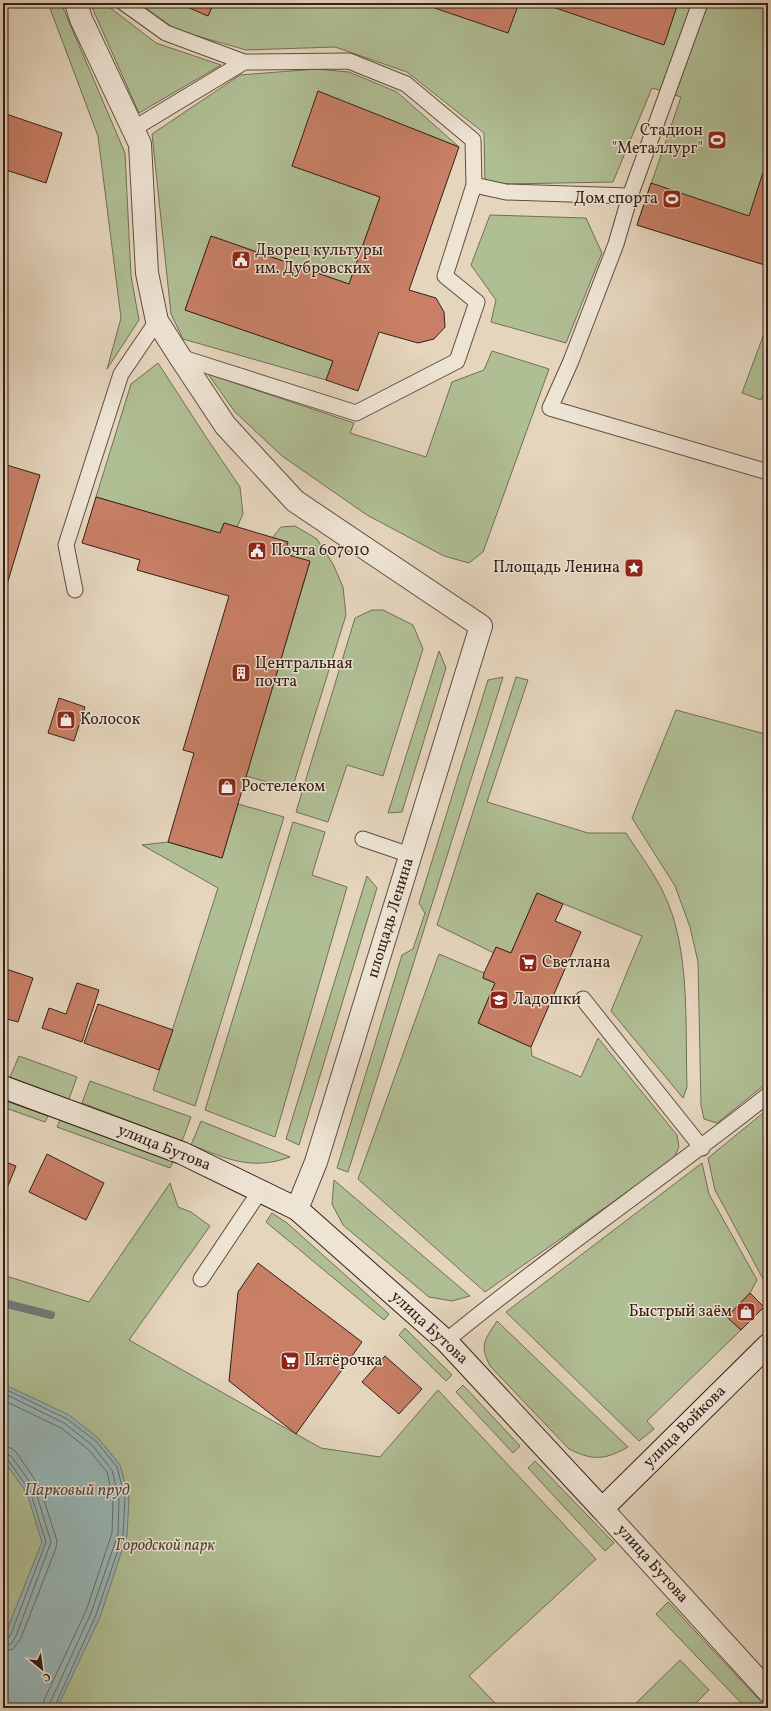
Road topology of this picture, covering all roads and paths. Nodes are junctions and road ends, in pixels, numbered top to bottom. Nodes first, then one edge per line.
1 (76, 3) edge
2 (124, 3) edge
3 (700, 3) edge
4 (244, 62) junction
5 (133, 129) junction
6 (474, 186) junction
7 (630, 196) junction
8 (157, 320) junction
9 (180, 357) junction
10 (768, 472) edge
11 (75, 590) dead end
12 (363, 839) dead end
13 (410, 855) junction
14 (582, 999) dead end
15 (3, 1087) edge
16 (768, 1095) edge
17 (702, 1148) junction
18 (260, 1191) junction
19 (297, 1209) junction
20 (201, 1279) dead end
21 (446, 1341) junction
22 (768, 1345) edge
23 (602, 1509) junction
24 (768, 1691) edge

1 - 5 street
2 - 4 lane
3 - 7 lane
4 - 5 lane
4 - 6 lane
5 - 8 street
6 - 7 lane
6 - 9 lane
7 - 10 lane
8 - 9 street
8 - 11 lane
9 - 13 street, площадь Ленина
12 - 13 lane
13 - 19 street, площадь Ленина
14 - 17 lane
15 - 18 street, улица Бутова
16 - 17 lane
17 - 21 lane
18 - 19 street, улица Бутова
18 - 20 lane
19 - 21 street, улица Бутова
21 - 23 street, улица Бутова
22 - 23 street, улица Войкова
23 - 24 street, улица Бутова

